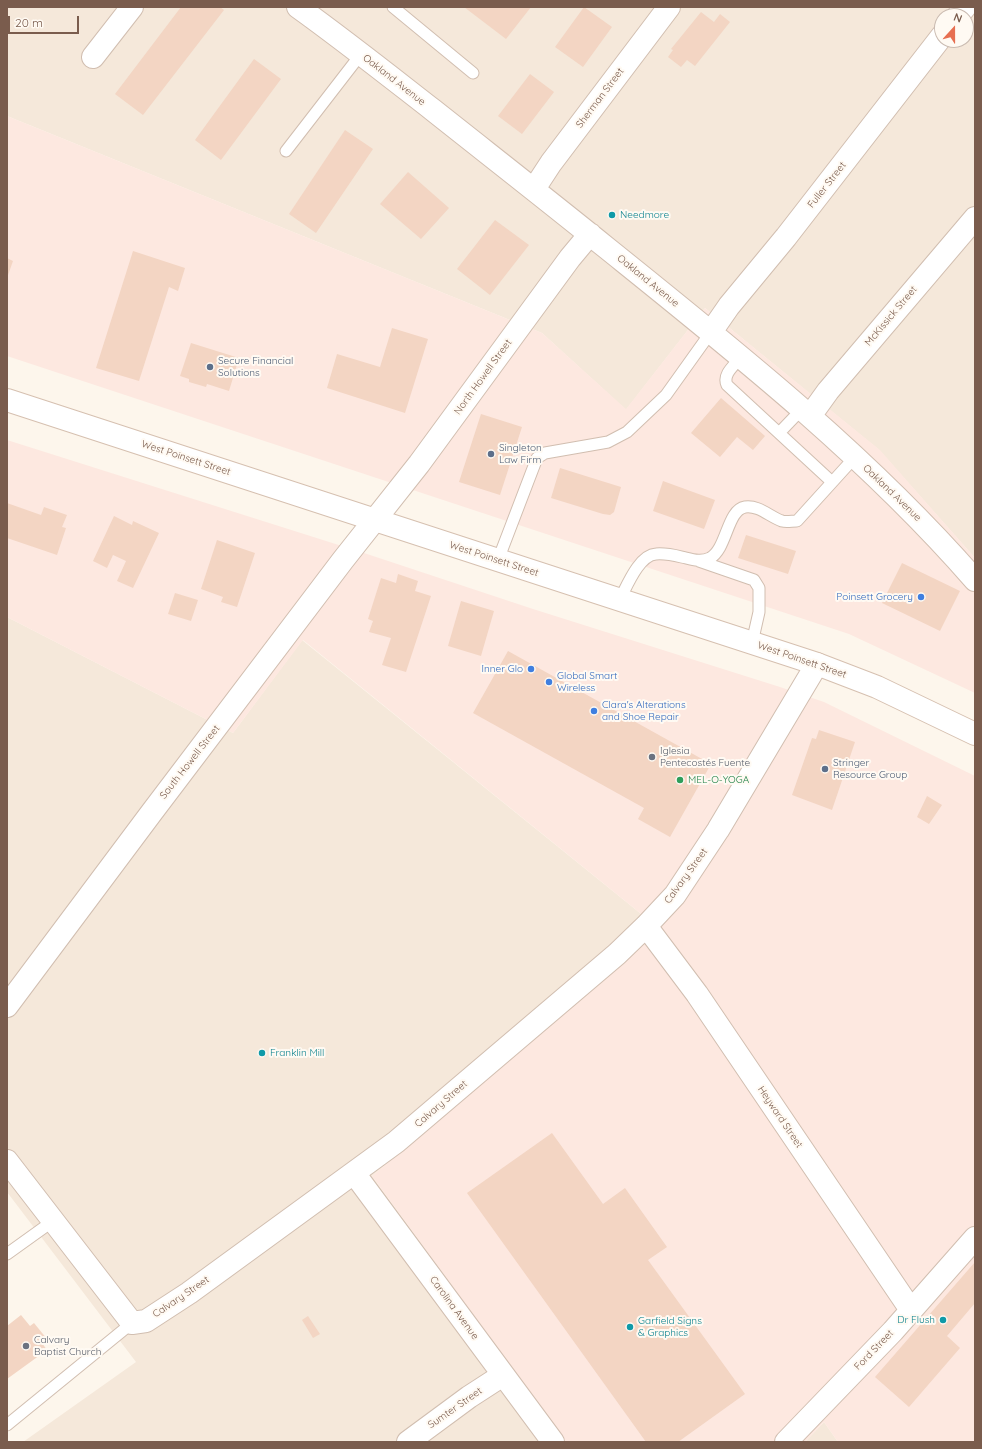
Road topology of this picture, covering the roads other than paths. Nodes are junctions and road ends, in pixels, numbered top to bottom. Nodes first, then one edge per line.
1 (132, 7) edge
2 (298, 7) edge
3 (393, 7) edge
4 (669, 7) edge
5 (934, 46) edge
6 (361, 54) junction
7 (93, 57) dead end
8 (473, 73) dead end
9 (286, 152) dead end
10 (534, 189) junction
11 (975, 218) edge
12 (590, 234) junction
13 (711, 332) junction
14 (741, 357) junction
15 (7, 400) edge
16 (806, 412) junction
17 (779, 433) junction
18 (855, 457) junction
19 (832, 482) junction
20 (375, 520) junction
21 (498, 560) junction
22 (699, 561) junction
23 (975, 580) edge
24 (620, 599) junction
25 (752, 643) junction
26 (818, 664) junction
27 (975, 734) edge
28 (646, 926) junction
29 (7, 1006) edge
30 (7, 1161) edge
31 (354, 1173) junction
32 (54, 1221) junction
33 (975, 1238) edge
34 (7, 1254) edge
35 (911, 1310) junction
36 (132, 1323) junction
37 (504, 1375) junction
38 (7, 1425) edge
39 (408, 1442) edge
40 (553, 1442) edge
41 (786, 1442) edge

1 - 7 street
2 - 6 street, Oakland Avenue
3 - 8 lane
4 - 10 street, Sherman Street
5 - 13 street, Fuller Street
6 - 9 lane
6 - 10 street, Oakland Avenue
10 - 12 street, Oakland Avenue
11 - 16 street, McKissick Street
12 - 13 street, Oakland Avenue
12 - 20 street, North Howell Street
13 - 14 street, Oakland Avenue
13 - 21 lane
14 - 16 street, Oakland Avenue
14 - 17 lane
15 - 20 street, West Poinsett Street
16 - 17 lane
16 - 18 street, Oakland Avenue
17 - 19 lane
18 - 19 lane
18 - 23 street, Oakland Avenue
19 - 22 lane
20 - 21 street, West Poinsett Street
20 - 29 street, South Howell Street
21 - 24 street, West Poinsett Street
22 - 24 lane
22 - 25 lane
24 - 25 street, West Poinsett Street
25 - 26 street, West Poinsett Street
26 - 27 street, West Poinsett Street
26 - 28 street, Calvary Street
28 - 31 street, Calvary Street
28 - 35 street, Heyward Street
30 - 32 street
31 - 36 street, Calvary Street
31 - 37 street, Carolina Avenue
32 - 34 lane
32 - 36 street
33 - 35 street, Ford Street
35 - 41 street, Ford Street
36 - 38 lane
37 - 39 street, Sumter Street
37 - 40 street, Carolina Avenue

